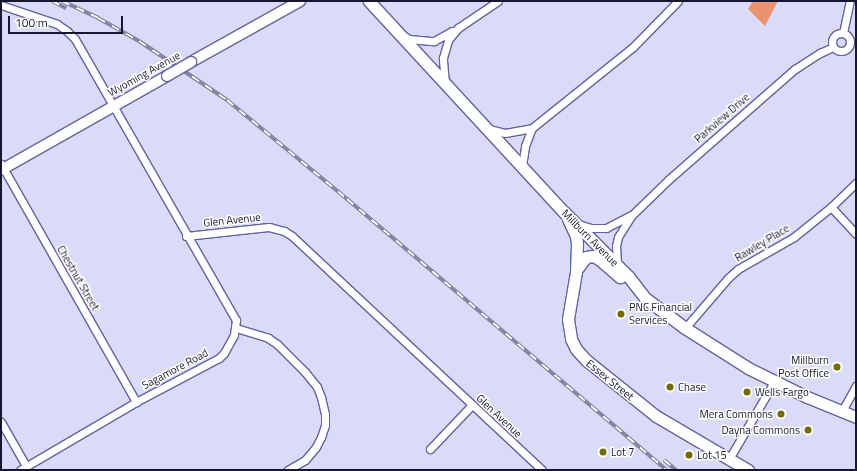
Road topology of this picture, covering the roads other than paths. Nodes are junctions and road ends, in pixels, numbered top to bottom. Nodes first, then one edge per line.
1 (300, 1) edge
2 (369, 1) edge
3 (498, 1) edge
4 (678, 1) edge
5 (850, 1) edge
6 (1, 5) edge
7 (458, 28) junction
8 (399, 33) junction
9 (843, 33) junction
10 (833, 47) junction
11 (853, 47) edge
12 (445, 84) junction
13 (112, 106) junction
14 (532, 128) junction
15 (488, 129) junction
16 (522, 166) junction
17 (2, 167) edge
18 (856, 182) edge
19 (831, 207) junction
20 (564, 212) junction
21 (632, 215) junction
22 (577, 224) junction
23 (856, 234) edge
24 (186, 236) junction
25 (617, 265) junction
26 (576, 272) junction
27 (645, 298) junction
28 (236, 328) junction
29 (685, 328) junction
30 (774, 382) junction
31 (856, 386) edge
32 (136, 402) junction
33 (471, 406) junction
34 (842, 411) junction
35 (856, 417) edge
36 (1, 422) edge
37 (430, 448) dead end
38 (729, 459) junction
39 (23, 468) edge
40 (537, 468) edge
41 (288, 470) edge
42 (748, 470) edge

1 - 13 main road, Wyoming Avenue, bridge
2 - 8 main road, Millburn Avenue
3 - 7 street
4 - 14 street
5 - 9 street
6 - 13 street
7 - 8 street
7 - 12 street
8 - 12 main road, Millburn Avenue
9 - 10 street
9 - 11 street
10 - 11 street
10 - 21 street, Parkview Drive
12 - 15 main road, Millburn Avenue
13 - 17 main road, Wyoming Avenue
13 - 24 street
14 - 15 street
14 - 16 street
15 - 16 main road, Millburn Avenue
16 - 20 main road, Millburn Avenue
17 - 32 street, Chestnut Street
18 - 19 street, Rawley Place
19 - 23 street
19 - 29 street, Rawley Place
20 - 22 main road, Millburn Avenue
20 - 26 main road, Essex Street
21 - 22 street, Parkview Drive
21 - 25 street, Parkview Drive
22 - 25 main road, Millburn Avenue
24 - 28 street
24 - 33 street, Glen Avenue
25 - 27 main road, Millburn Avenue
26 - 27 main road
26 - 38 main road, Essex Street
27 - 29 main road, Millburn Avenue
28 - 32 street, Sagamore Road
28 - 41 street
29 - 30 main road, Millburn Avenue
30 - 34 main road, Millburn Avenue
30 - 38 street
31 - 34 street
32 - 39 street, Sagamore Road
33 - 37 street
33 - 40 street, Glen Avenue
34 - 35 main road, Millburn Avenue
36 - 39 street
38 - 42 main road, Essex Street

